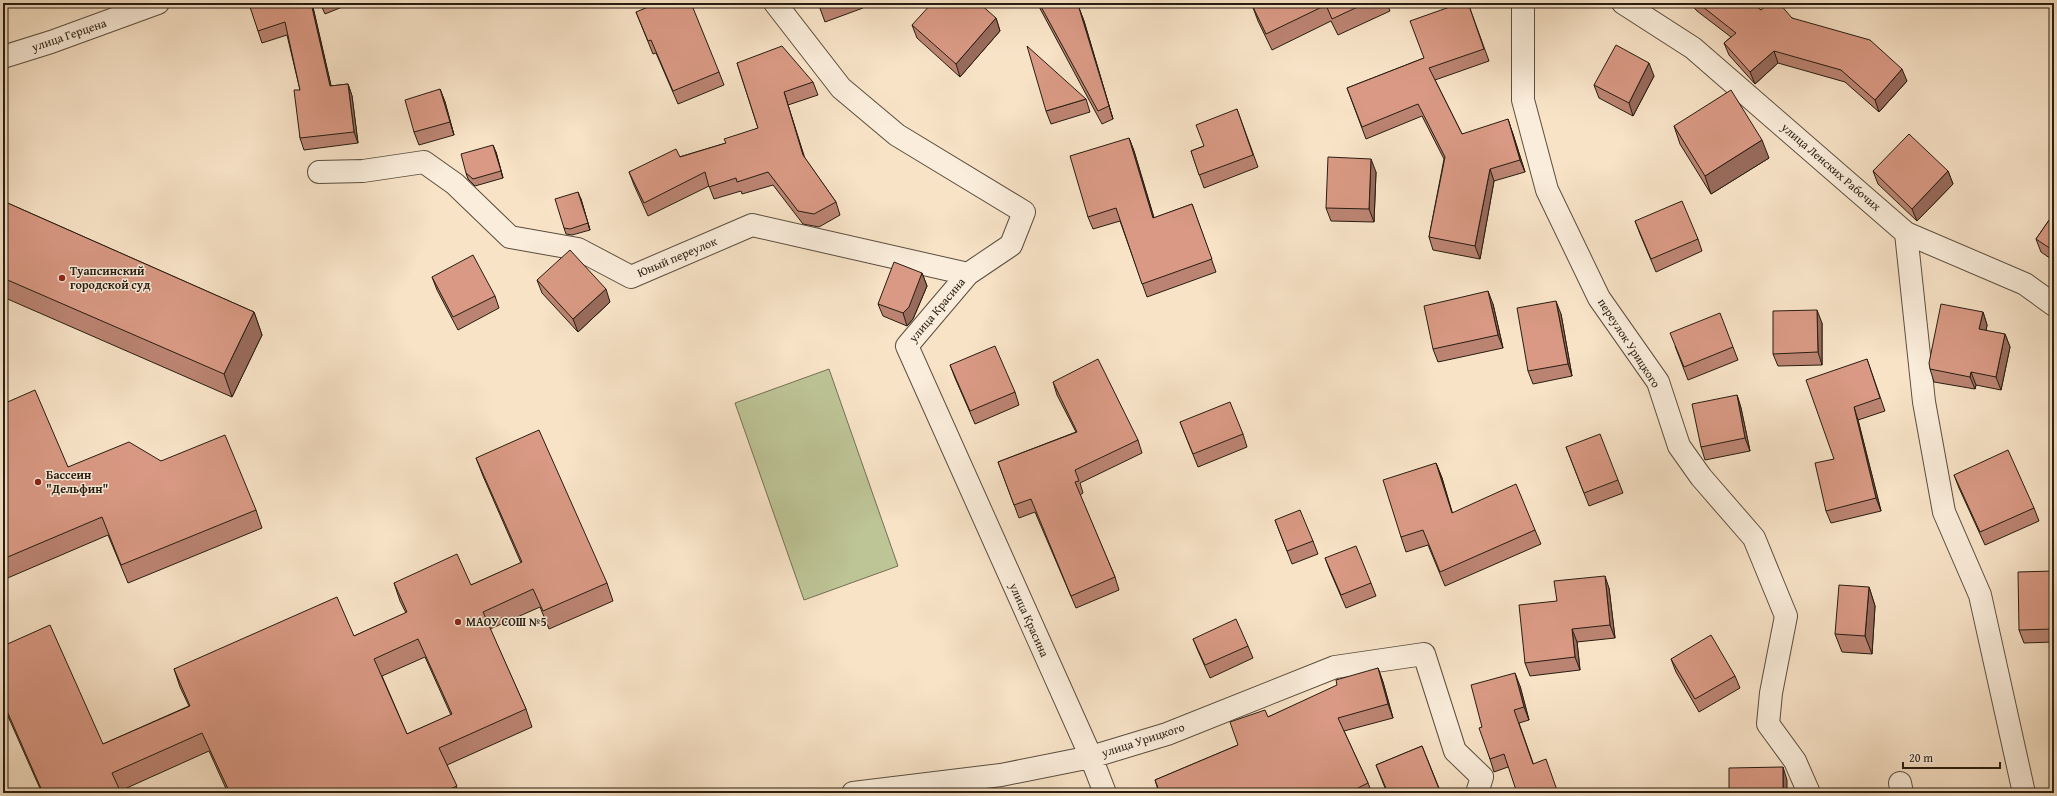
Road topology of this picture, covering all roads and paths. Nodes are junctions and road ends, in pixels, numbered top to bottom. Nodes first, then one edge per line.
1 (158, 3) edge
2 (775, 3) edge
3 (1523, 3) edge
4 (1623, 3) edge
5 (3, 57) edge
6 (319, 172) dead end
7 (1906, 233) junction
8 (968, 274) junction
9 (2054, 305) edge
10 (1091, 758) junction
11 (853, 793) edge
12 (1105, 793) edge
13 (1477, 793) edge
14 (1809, 793) edge
15 (2024, 793) edge

1 - 5 street, улица Герцена
2 - 8 street, улица Красина
3 - 14 street, переулок Урицкого
4 - 7 street, улица Ленских Рабочих
6 - 8 street, Юный переулок
7 - 9 street, улица Ленских Рабочих
7 - 15 street
8 - 10 street, улица Красина
10 - 11 street, улица Урицкого
10 - 12 street, улица Красина
10 - 13 street, улица Урицкого

